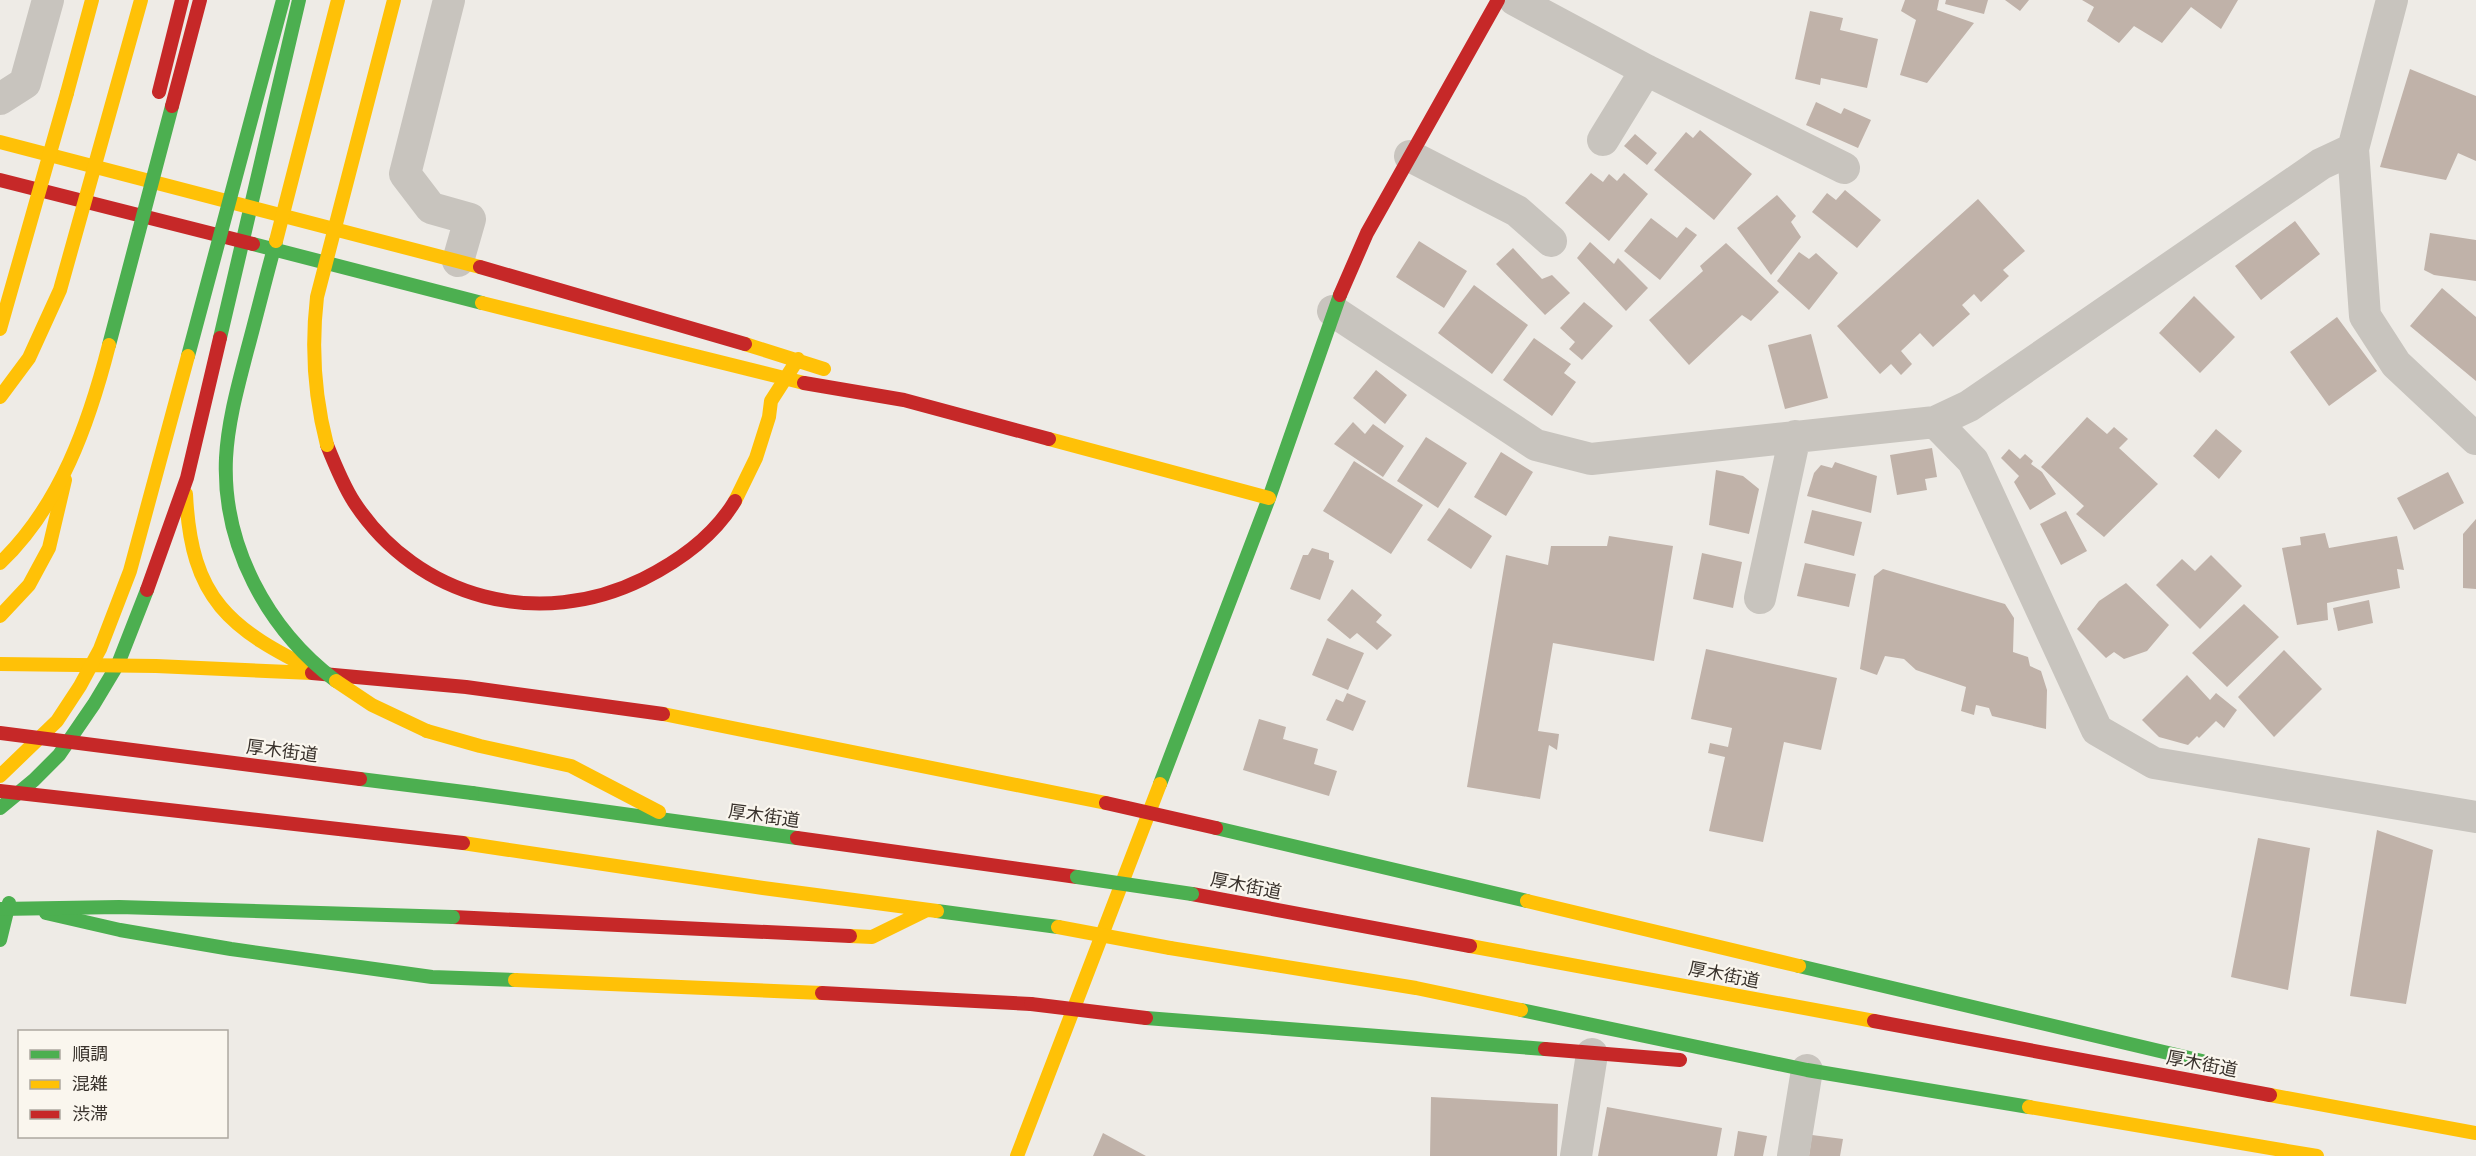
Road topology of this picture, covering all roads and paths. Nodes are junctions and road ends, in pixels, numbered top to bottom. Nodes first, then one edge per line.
1 (48, 0) edge
2 (92, 0) edge
3 (141, 0) edge
4 (182, 0) edge
5 (200, 0) edge
6 (283, 0) edge
7 (299, 0) edge
8 (338, 0) edge
9 (394, 0) edge
10 (449, 0) edge
11 (1498, 0) edge
12 (1515, 0) edge
13 (2392, 0) edge
14 (1646, 70) junction
15 (0, 99) edge
16 (157, 100) dead end
17 (1603, 140) dead end
18 (0, 142) edge
19 (2353, 149) junction
20 (1410, 156) junction
21 (1844, 168) dead end
22 (139, 173) junction
23 (0, 180) edge
24 (251, 208) junction
25 (130, 213) junction
26 (1551, 241) dead end
27 (243, 242) junction
28 (458, 261) junction
29 (1333, 310) junction
30 (0, 329) edge
31 (798, 359) junction
32 (784, 380) junction
33 (0, 397) edge
34 (904, 400) junction
35 (1935, 422) junction
36 (1795, 436) junction
37 (2476, 439) edge
38 (187, 478) junction
39 (1269, 498) junction
40 (0, 563) edge
41 (1760, 598) dead end
42 (0, 616) edge
43 (0, 664) edge
44 (118, 664) junction
45 (320, 673) junction
46 (0, 734) edge
47 (0, 776) edge
48 (0, 791) edge
49 (0, 808) edge
50 (2476, 817) edge
51 (681, 823) junction
52 (3, 904) edge
53 (927, 909) junction
54 (0, 940) edge
55 (1592, 1054) junction
56 (2220, 1065) dead end
57 (1807, 1070) junction
58 (2300, 1086) dead end
59 (2473, 1132) edge
60 (1017, 1156) edge
61 (1576, 1156) edge
62 (1793, 1156) edge
63 (2317, 1156) edge

1 - 15 street
2 - 30 main road, bridge
3 - 33 main road, bridge
4 - 16 main road
5 - 40 main road, bridge
6 - 47 main road, bridge
7 - 24 main road
8 - 51 main road, bridge
9 - 32 main road, bridge
10 - 28 street
11 - 20 main road
12 - 14 street
13 - 19 street
14 - 17 street
14 - 21 street
18 - 22 main road
19 - 35 street
19 - 37 street
20 - 26 street
20 - 29 main road
22 - 24 main road
22 - 25 main road
23 - 25 main road
24 - 27 main road
24 - 28 main road
25 - 27 main road
25 - 42 main road
27 - 32 main road
27 - 38 main road
28 - 31 main road
29 - 36 street
29 - 39 main road
31 - 32 main road
31 - 34 main road
32 - 34 main road
34 - 39 main road
35 - 36 street
35 - 50 street
36 - 41 street
38 - 44 main road
38 - 45 main road
39 - 60 main road
43 - 44 main road
44 - 45 main road
44 - 49 main road
45 - 56 main road, bridge
46 - 51 main road, 厚木街道, bridge
48 - 53 main road, bridge
51 - 59 main road, 厚木街道, bridge
52 - 53 main road, bridge
52 - 54 main road
52 - 55 main road, bridge
53 - 57 main road, bridge
55 - 57 main road
55 - 61 street
57 - 62 street
57 - 63 main road
58 - 59 main road

